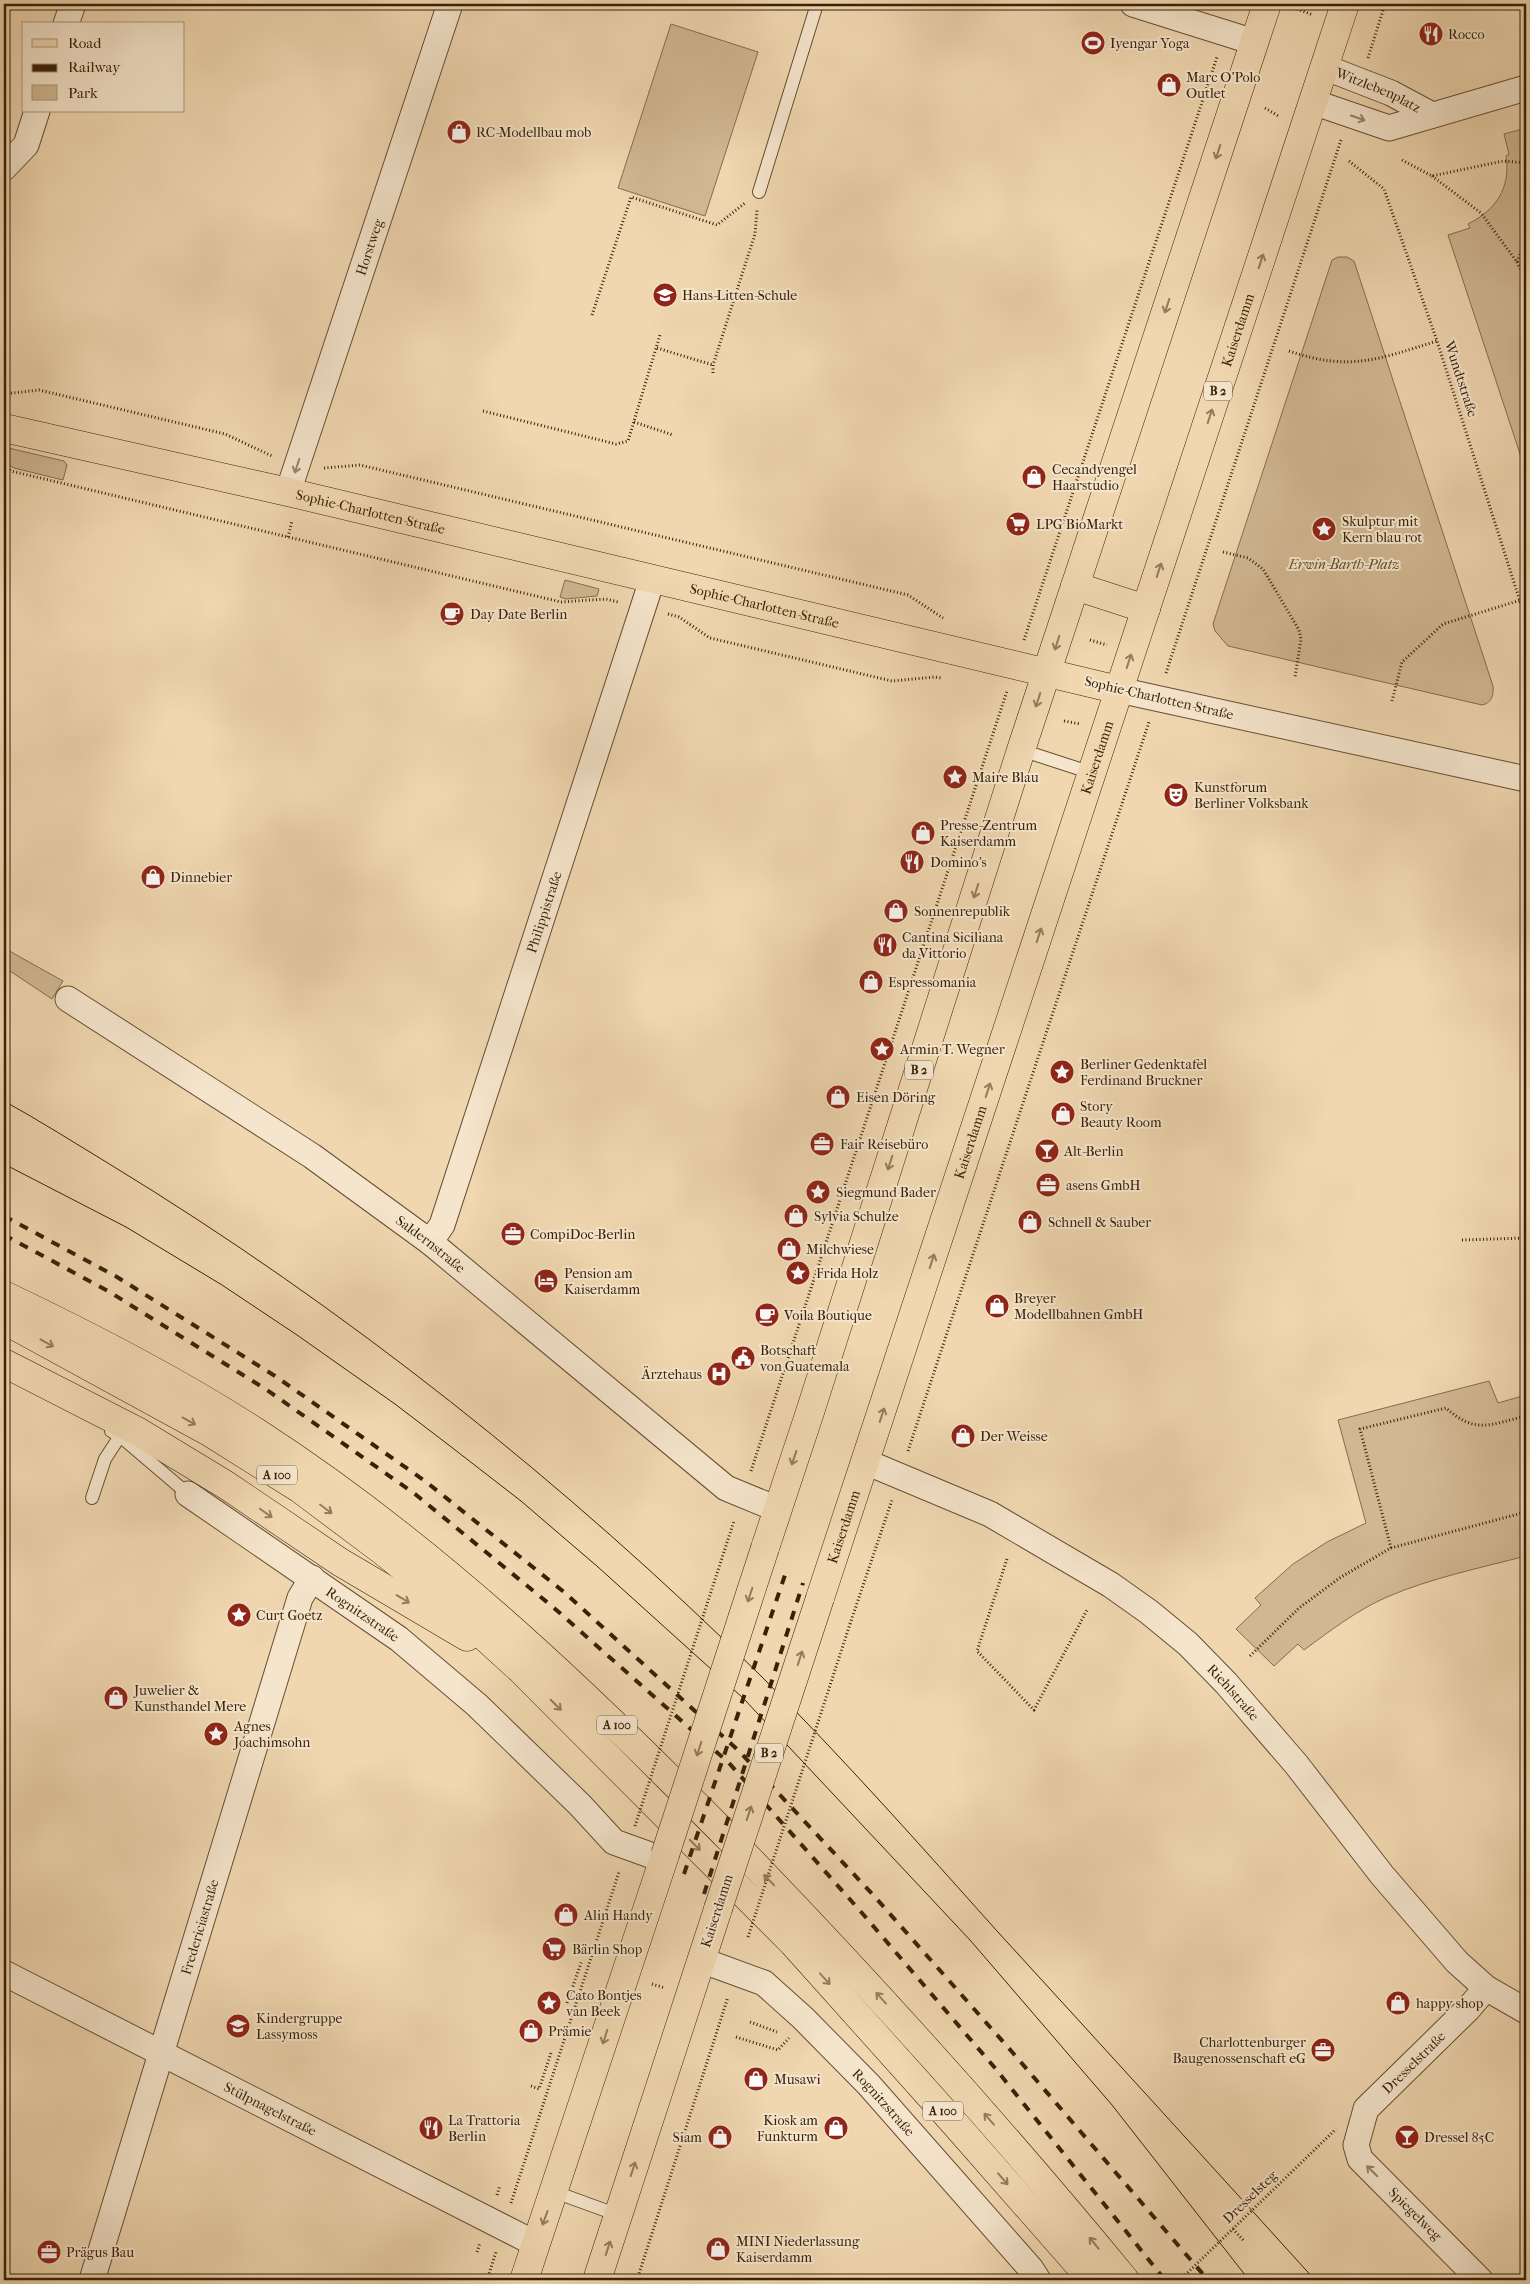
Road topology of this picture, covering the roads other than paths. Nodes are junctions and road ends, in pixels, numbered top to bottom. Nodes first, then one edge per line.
1 (72, 4) edge
2 (450, 4) edge
3 (817, 4) edge
4 (1133, 4) edge
5 (1266, 4) edge
6 (1345, 4) edge
7 (67, 22) edge
8 (1254, 42) junction
9 (1324, 67) junction
10 (1526, 88) edge
11 (1313, 102) junction
12 (37, 112) edge
13 (1432, 115) junction
14 (4, 168) edge
15 (759, 192) road end
16 (4, 428) edge
17 (288, 492) junction
18 (652, 580) junction
19 (1075, 586) junction
20 (1146, 609) junction
21 (1047, 672) junction
22 (1119, 690) junction
23 (1021, 750) junction
24 (1092, 773) junction
25 (1526, 779) edge
26 (68, 999) dead end
27 (430, 1242) junction
28 (4, 1295) edge
29 (4, 1320) edge
30 (4, 1363) edge
31 (46, 1399) dead end
32 (120, 1436) junction
33 (866, 1462) junction
34 (188, 1494) joint
35 (92, 1498) dead end
36 (777, 1508) junction
37 (312, 1578) junction
38 (522, 1670) junction
39 (664, 1857) junction
40 (701, 1960) junction
41 (4, 1973) edge
42 (1486, 1988) junction
43 (1526, 2011) edge
44 (162, 2054) junction
45 (1356, 2145) joint
46 (555, 2192) junction
47 (618, 2215) junction
48 (536, 2244) junction
49 (92, 2280) edge
50 (524, 2280) edge
51 (597, 2280) edge
52 (1038, 2280) edge
53 (1092, 2280) edge
54 (1125, 2280) edge
55 (1480, 2280) edge

1 - 7 street
2 -> 17 street, Horstweg
3 - 15 lane
4 - 8 street
5 - 8 main road, B 2
6 - 9 main road, Kaiserdamm / B 2
8 -> 19 main road, B 2
9 - 11 main road, Kaiserdamm / B 2
9 - 13 street, Witzlebenplatz
10 - 13 street, Witzlebenplatz
11 -> 13 street, Witzlebenplatz
20 -> 11 main road, Kaiserdamm / B 2
12 - 14 street
16 - 17 main road, Sophie-Charlotten-Straße
17 - 18 main road, Sophie-Charlotten-Straße
18 - 21 main road, Sophie-Charlotten-Straße
18 - 27 street, Philippistraße
19 - 20 main road
19 -> 21 main road, B 2
22 -> 20 main road, Kaiserdamm / B 2
21 - 22 main road, Sophie-Charlotten-Straße
21 -> 23 main road, B 2
22 - 24 main road, Kaiserdamm / B 2
22 - 25 street, Sophie-Charlotten-Straße
23 - 24 lane
23 -> 36 main road, B 2
33 -> 24 main road, Kaiserdamm / B 2
26 - 27 street, Saldernstraße
27 - 36 street, Saldernstraße
54 -> 28 main road, A 100
29 -> 38 main road, A 100
30 -> 38 main road
31 - 32 lane, Rognitzstraße
32 - 34 lane, Rognitzstraße
32 - 35 lane
40 -> 33 main road, Kaiserdamm / B 2, bridge
33 - 42 street, Riehlstraße
34 - 37 street, Rognitzstraße
36 -> 39 main road, B 2, bridge
37 - 39 street, Rognitzstraße
37 - 44 street, Fredericiastraße
38 -> 53 main road, A 100
39 -> 46 main road, B 2
47 -> 40 main road, Kaiserdamm / B 2
40 - 52 street, Rognitzstraße
41 - 44 street, Stülpnagelstraße
42 - 43 street, Riehlstraße
42 - 45 street, Dresselstraße
44 - 48 street, Stülpnagelstraße
44 - 49 street, Fredericiastraße
55 -> 45 street, Spiegelweg
46 - 47 lane
46 -> 48 main road, B 2
51 -> 47 main road, Kaiserdamm / B 2
48 - 50 main road, B 2

